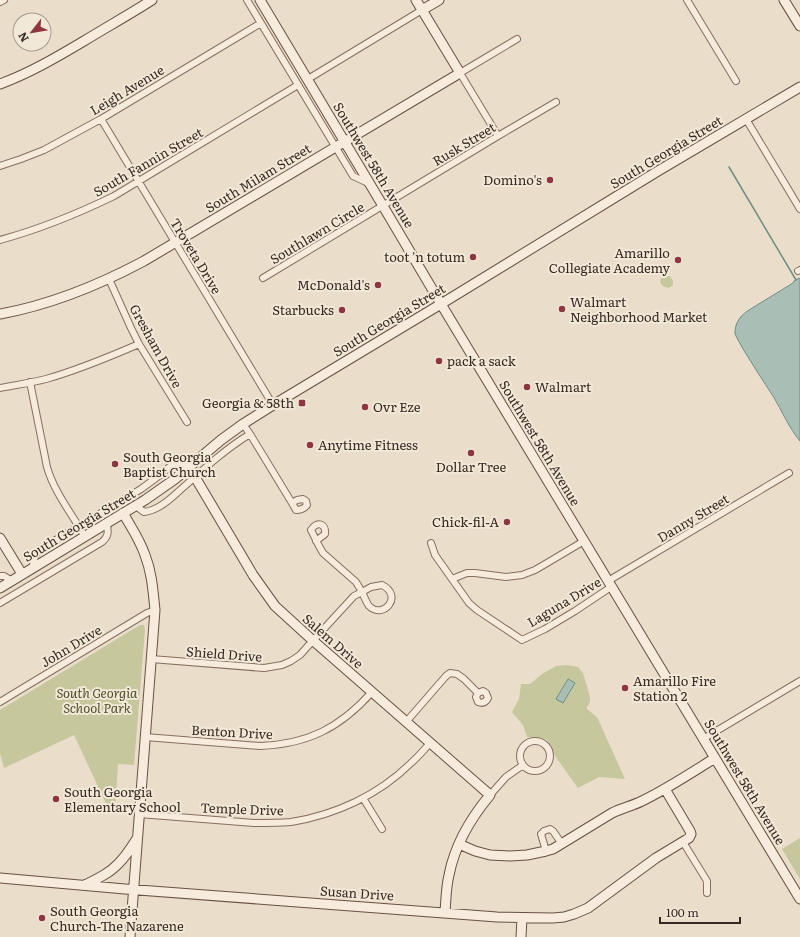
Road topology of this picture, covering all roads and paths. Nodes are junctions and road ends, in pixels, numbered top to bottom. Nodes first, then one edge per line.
1 (4, 0) edge
2 (152, 0) edge
3 (247, 0) edge
4 (260, 0) edge
5 (416, 0) edge
6 (439, 0) edge
7 (687, 0) edge
8 (784, 0) edge
9 (0, 2) edge
10 (422, 10) junction
11 (261, 23) junction
12 (800, 26) edge
13 (517, 39) dead end
14 (460, 73) junction
15 (308, 79) junction
16 (736, 81) dead end
17 (0, 84) edge
18 (298, 85) junction
19 (800, 87) edge
20 (556, 102) dead end
21 (101, 119) junction
22 (746, 119) junction
23 (498, 136) junction
24 (345, 142) junction
25 (336, 147) junction
26 (0, 166) edge
27 (139, 182) junction
28 (371, 185) junction
29 (383, 206) junction
30 (800, 209) edge
31 (0, 240) edge
32 (175, 243) junction
33 (109, 278) junction
34 (263, 278) dead end
35 (441, 304) junction
36 (0, 314) edge
37 (139, 344) junction
38 (30, 382) junction
39 (0, 388) edge
40 (273, 405) junction
41 (187, 422) dead end
42 (243, 424) junction
43 (250, 434) junction
44 (192, 464) junction
45 (789, 473) dead end
46 (195, 477) junction
47 (292, 503) dead end
48 (136, 506) junction
49 (123, 513) junction
50 (107, 524) junction
51 (79, 526) junction
52 (85, 537) junction
53 (0, 538) edge
54 (316, 541) dead end
55 (584, 541) junction
56 (431, 543) dead end
57 (32, 569) junction
58 (22, 574) junction
59 (0, 576) edge
60 (452, 579) junction
61 (12, 580) junction
62 (610, 584) junction
63 (0, 588) edge
64 (362, 592) junction
65 (0, 603) edge
66 (154, 610) junction
67 (313, 641) junction
68 (151, 659) junction
69 (800, 681) edge
70 (372, 692) junction
71 (478, 693) dead end
72 (0, 702) edge
73 (406, 722) junction
74 (145, 737) junction
75 (703, 739) junction
76 (430, 743) junction
77 (715, 758) junction
78 (523, 765) junction
79 (665, 789) junction
80 (490, 795) junction
81 (363, 798) junction
82 (139, 814) junction
83 (382, 829) dead end
84 (137, 839) junction
85 (686, 840) junction
86 (459, 844) junction
87 (562, 844) junction
88 (546, 851) junction
89 (0, 878) edge
90 (84, 885) junction
91 (134, 889) junction
92 (707, 893) dead end
93 (800, 899) edge
94 (445, 912) junction
95 (522, 918) junction
96 (130, 937) edge
97 (521, 937) edge

1 - 9 street
2 - 17 main road
3 - 11 street
4 - 15 main road, Southwest 58th Avenue
5 - 10 main road
6 - 10 main road
7 - 16 street
8 - 12 main road
10 - 14 main road
10 - 15 street
11 - 18 street
11 - 21 street, Leigh Avenue
13 - 14 street, South Milam Street
14 - 23 street
14 - 24 main road, South Milam Street
15 - 24 main road, Southwest 58th Avenue
18 - 25 street
18 - 27 street, South Fannin Street
19 - 22 main road, South Georgia Street
20 - 23 street, Rusk Street
21 - 26 street, Leigh Avenue
21 - 27 street, Troveta Drive
22 - 30 street
22 - 35 main road, South Georgia Street
23 - 29 street, Rusk Street
24 - 25 main road, South Milam Street
24 - 28 main road, Southwest 58th Avenue
25 - 28 street
25 - 32 main road, South Milam Street
27 - 31 street, South Fannin Street
27 - 32 street, Troveta Drive
28 - 29 main road, Southwest 58th Avenue
29 - 34 street, Southlawn Circle
29 - 35 main road, Southwest 58th Avenue
32 - 33 main road, South Milam Street
32 - 40 street, Troveta Drive
33 - 36 main road, South Milam Street
33 - 37 street, Gresham Drive
35 - 40 main road, South Georgia Street
35 - 55 main road, Southwest 58th Avenue
37 - 38 street
37 - 41 street, Gresham Drive
38 - 39 street
38 - 51 street
40 - 42 main road, South Georgia Street
42 - 43 street
42 - 44 main road, South Georgia Street
43 - 46 street
43 - 47 street
44 - 48 main road, South Georgia Street
44 - 51 street
45 - 62 street, Danny Street
46 - 48 street
46 - 67 main road, Salem Drive
48 - 49 main road, South Georgia Street
49 - 50 main road, South Georgia Street
49 - 66 main road
50 - 52 main road, South Georgia Street
50 - 65 street
51 - 52 street
51 - 57 street
52 - 57 main road, South Georgia Street
53 - 58 main road
54 - 64 street
55 - 60 street
55 - 62 main road, Southwest 58th Avenue
56 - 60 street, Laguna Drive
57 - 58 main road, South Georgia Street
58 - 61 main road, South Georgia Street
59 - 61 street
60 - 62 street, Laguna Drive
61 - 63 main road, South Georgia Street
62 - 75 main road, Southwest 58th Avenue
64 - 64 street
64 - 67 street, Shield Drive
66 - 68 main road
66 - 72 street, John Drive
67 - 68 street, Shield Drive
67 - 70 main road, Salem Drive
68 - 74 main road
69 - 75 street
70 - 73 main road, Salem Drive
70 - 74 street, Benton Drive
71 - 73 street
73 - 76 main road, Salem Drive
74 - 82 main road
75 - 77 main road, Southwest 58th Avenue
76 - 80 main road, Salem Drive
76 - 81 street, Temple Drive
77 - 79 main road
77 - 93 main road, Southwest 58th Avenue
78 - 78 street
78 - 80 street
79 - 85 main road
79 - 87 main road
80 - 86 main road
81 - 82 street, Temple Drive
81 - 83 street
82 - 84 main road
84 - 90 main road
84 - 91 main road
85 - 92 street
85 - 95 main road, Susan Drive
86 - 88 main road
86 - 94 main road
87 - 88 main road
87 - 88 street
89 - 90 main road, Susan Drive
90 - 91 main road, Susan Drive
91 - 94 main road, Susan Drive
91 - 96 main road
94 - 95 main road, Susan Drive
95 - 97 main road

